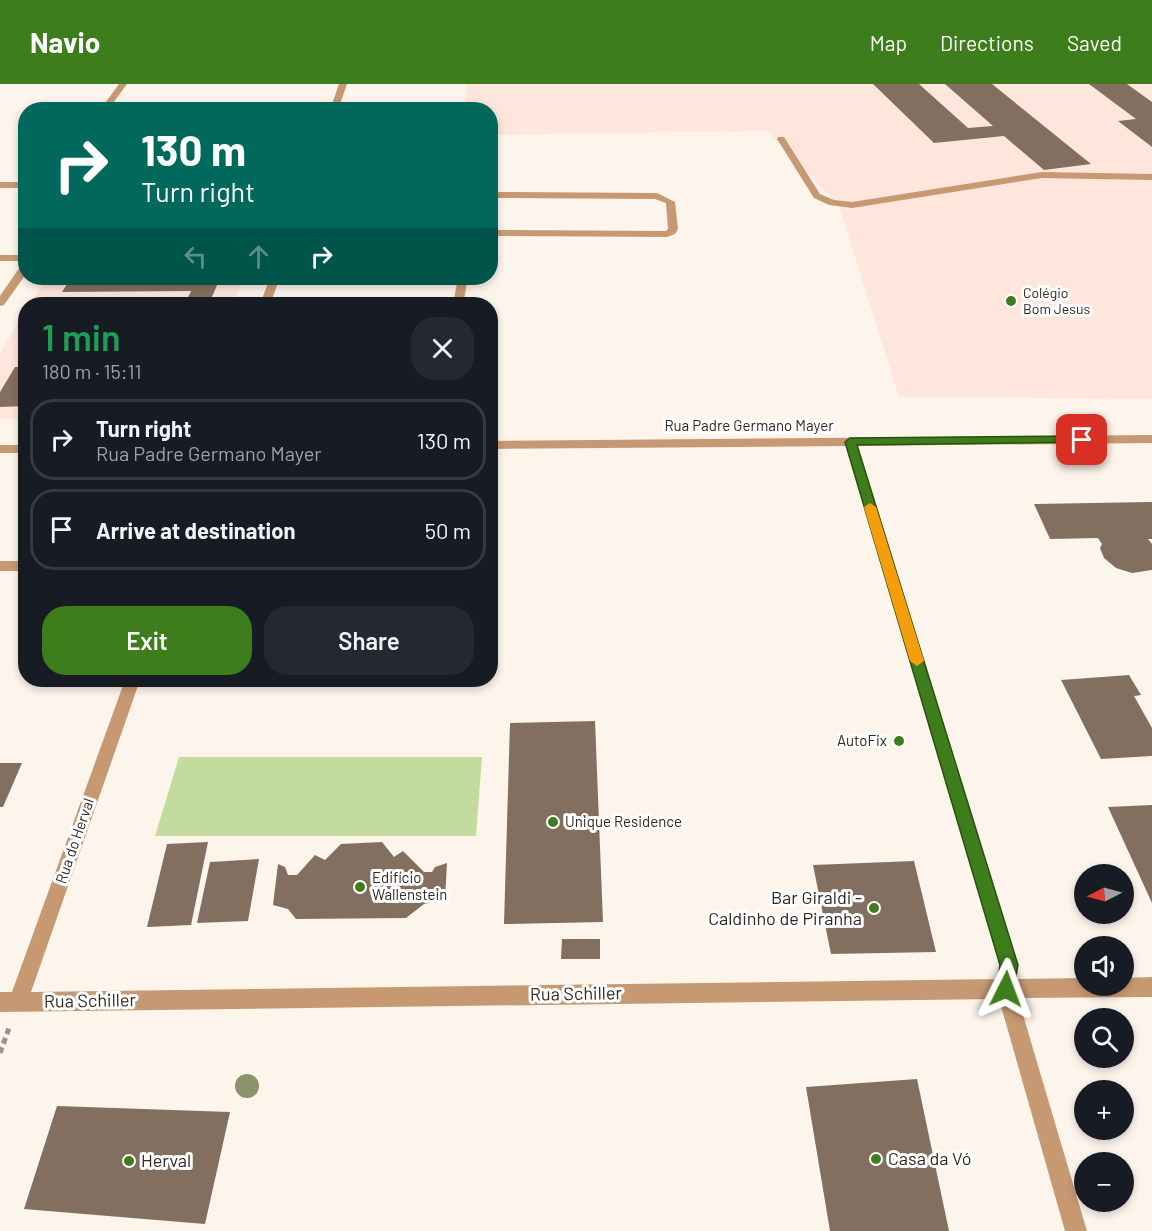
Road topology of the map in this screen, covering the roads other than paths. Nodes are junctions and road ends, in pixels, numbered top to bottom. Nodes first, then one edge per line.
1 (123, 84) edge
2 (343, 84) edge
3 (110, 102) edge
4 (337, 102) edge
5 (781, 139) dead end
6 (1152, 177) edge
7 (0, 185) edge
8 (18, 185) edge
9 (498, 195) edge
10 (498, 233) edge
11 (0, 258) edge
12 (18, 258) edge
13 (18, 277) edge
14 (0, 303) edge
15 (1152, 439) edge
16 (850, 442) junction
17 (498, 445) edge
18 (0, 449) edge
19 (18, 449) edge
20 (0, 566) edge
21 (18, 566) edge
22 (129, 687) edge
23 (1152, 987) edge
24 (1006, 989) junction
25 (9, 1002) edge
26 (1076, 1231) edge

1 - 3 street
2 - 4 street
5 - 6 street
7 - 8 street
9 - 10 street
11 - 12 street
13 - 14 street
15 - 16 street, Rua Padre Germano Mayer
16 - 17 street, Rua Padre Germano Mayer
16 - 24 street
18 - 19 street
20 - 21 street
22 - 25 street, Rua do Herval
23 - 24 street, Rua Schiller
24 - 25 street, Rua Schiller
24 - 26 street

